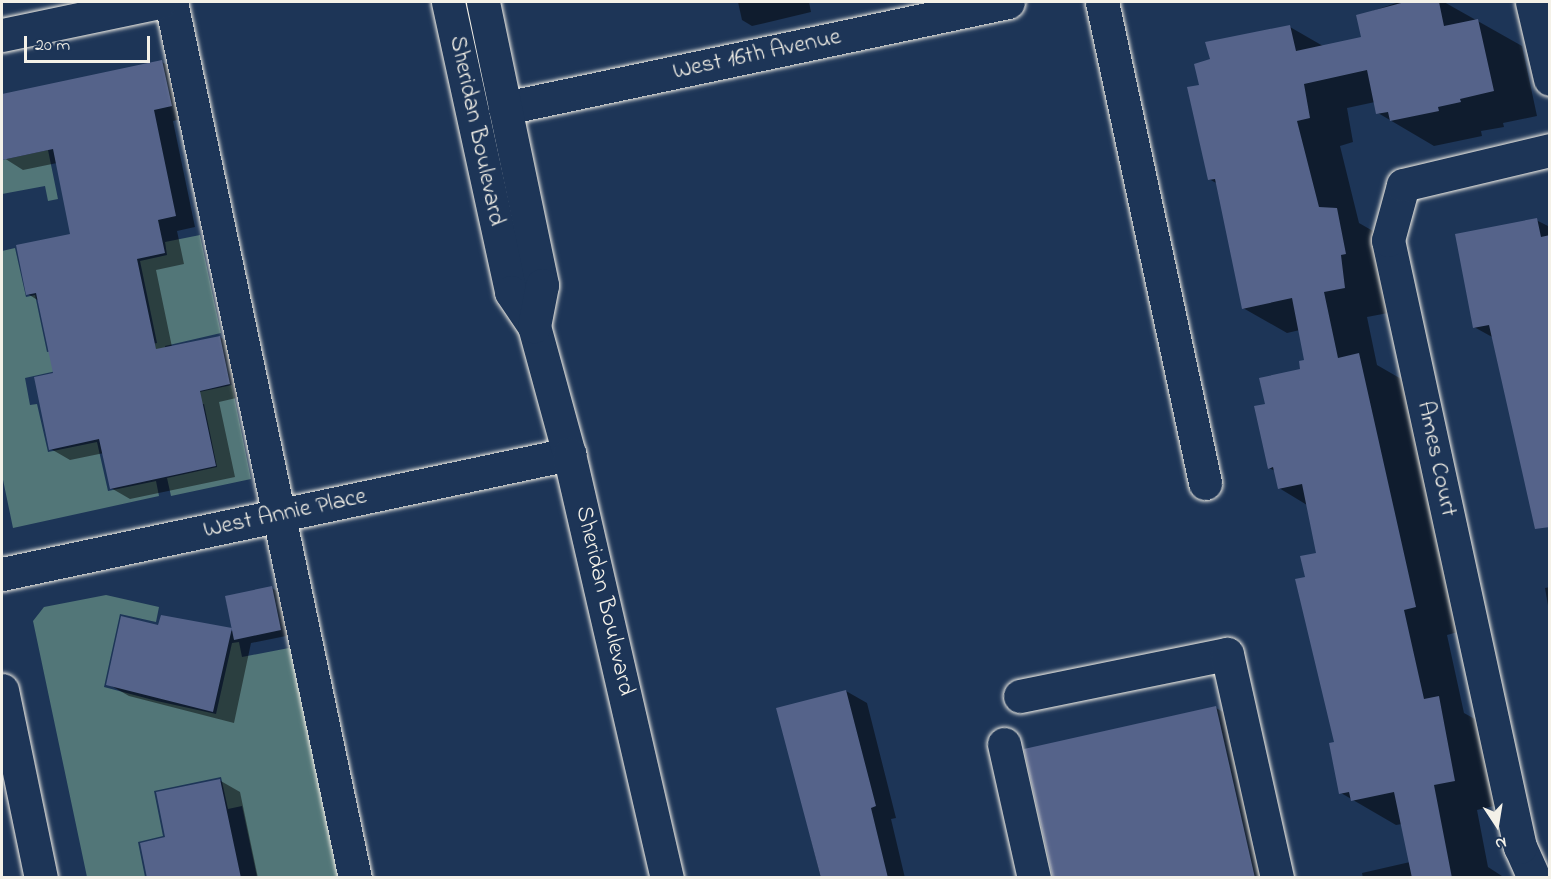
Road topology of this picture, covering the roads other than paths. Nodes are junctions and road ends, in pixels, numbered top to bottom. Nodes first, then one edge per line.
1 (160, 2) edge
2 (171, 2) edge
3 (448, 2) edge
4 (483, 2) edge
5 (1008, 2) edge
6 (1102, 2) edge
7 (1532, 2) edge
8 (2, 35) edge
9 (1550, 79) edge
10 (505, 108) junction
11 (1550, 150) edge
12 (534, 326) junction
13 (569, 454) junction
14 (1204, 483) dead end
15 (279, 515) junction
16 (2, 574) edge
17 (2, 690) edge
18 (1020, 696) dead end
19 (1004, 744) dead end
20 (41, 878) edge
21 (355, 878) edge
22 (667, 878) edge
23 (1034, 878) edge
24 (1277, 878) edge
25 (1534, 878) edge

1 - 8 street
2 - 15 street
3 - 12 street, Sheridan Boulevard
4 - 10 street, Sheridan Boulevard
5 - 10 street, West 16th Avenue
6 - 14 street
7 - 9 street
10 - 12 street, Sheridan Boulevard
11 - 25 street, Ames Court
12 - 13 street, Sheridan Boulevard
13 - 15 street, West Annie Place
13 - 22 street, Sheridan Boulevard
15 - 16 street, West Annie Place
15 - 21 street
17 - 20 street
18 - 24 street
19 - 23 street

